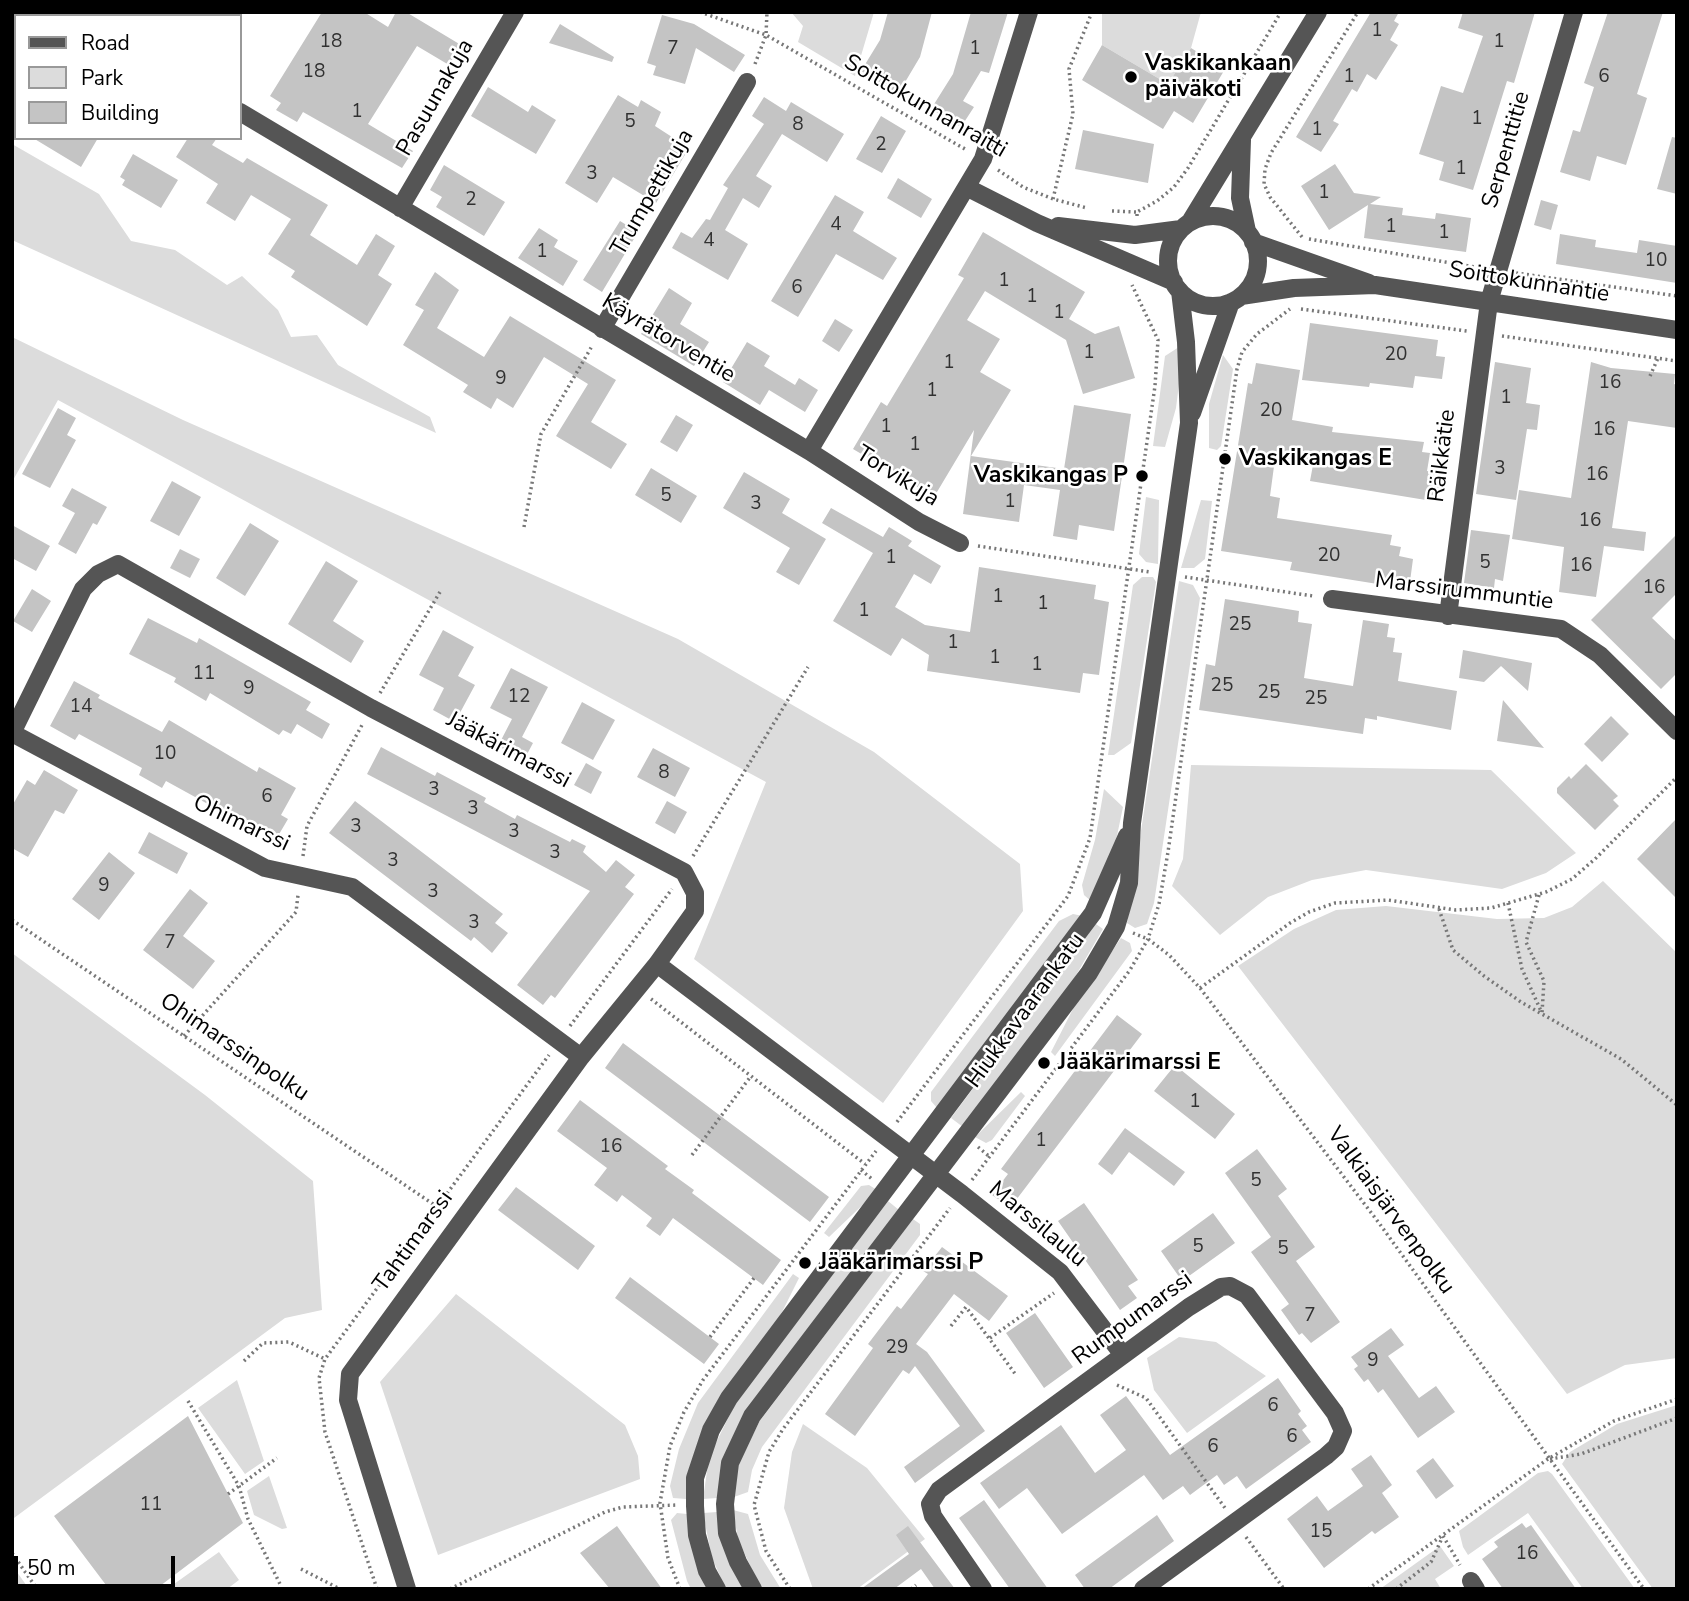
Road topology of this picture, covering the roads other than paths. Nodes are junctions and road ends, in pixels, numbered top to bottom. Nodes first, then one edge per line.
1 (515, 12) edge
2 (1029, 12) edge
3 (1318, 12) edge
4 (1574, 12) edge
5 (747, 82) road end
6 (242, 113) edge
7 (1242, 140) junction
8 (968, 188) junction
9 (400, 208) junction
10 (1037, 223) junction
11 (1185, 226) junction
12 (1250, 237) junction
13 (1375, 285) junction
14 (1177, 287) junction
15 (1236, 299) junction
16 (1489, 302) junction
17 (602, 329) junction
18 (1677, 330) edge
19 (1189, 423) junction
20 (809, 451) junction
21 (960, 544) road end
22 (1332, 599) road end
23 (1448, 616) junction
24 (1677, 731) edge
25 (12, 733) edge
26 (1132, 823) junction
27 (657, 964) junction
28 (581, 1057) junction
29 (910, 1156) junction
30 (936, 1175) junction
31 (1123, 1355) junction
32 (407, 1589) edge
33 (718, 1589) edge
34 (753, 1589) edge
35 (983, 1589) edge
36 (1143, 1589) edge

1 - 9 street, Pasuunakuja
2 - 8 street
3 - 7 street
4 - 16 street, Serpenttitie
5 - 17 street, Trumpettikuja
6 - 9 street, Käyrätorventie
7 - 11 street
7 - 12 street
8 - 10 street
8 - 20 street
9 - 17 street, Käyrätorventie
10 - 11 street
10 - 14 street
11 - 12 street
11 - 14 street
12 - 13 street, Soittokunnantie
12 - 15 street
13 - 15 street, Soittokunnantie
13 - 16 street, Soittokunnantie
14 - 15 street
14 - 19 street, Hiukkavaarankatu
15 - 19 street, Hiukkavaarankatu
16 - 18 street, Soittokunnantie
16 - 23 street, Räikkätie
17 - 20 street, Käyrätorventie
19 - 26 street, Hiukkavaarankatu
20 - 21 street, Torvikuja
22 - 23 street, Marssirummuntie
23 - 24 street, Marssirummuntie
25 - 27 street, Jääkärimarssi
25 - 28 street, Ohimarssi
26 - 29 street, Hiukkavaarankatu
26 - 30 street, Hiukkavaarankatu
27 - 28 street, Tahtimarssi
27 - 29 street
28 - 32 street, Tahtimarssi
29 - 30 street
29 - 33 street, Hiukkavaarankatu
30 - 31 street, Marssilaulu
30 - 34 street, Hiukkavaarankatu
31 - 35 street, Rumpumarssi
31 - 36 street, Rumpumarssi

